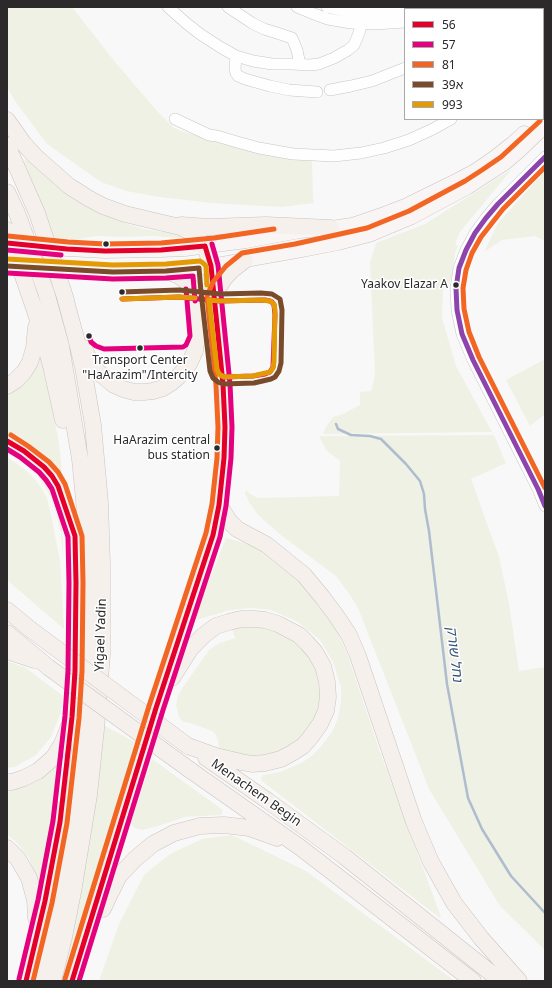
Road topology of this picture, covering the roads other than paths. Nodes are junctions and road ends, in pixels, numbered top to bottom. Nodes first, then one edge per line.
1 (168, 7) edge
2 (228, 7) edge
3 (297, 7) edge
4 (327, 7) edge
5 (404, 11) edge
6 (358, 12) junction
7 (404, 22) edge
8 (357, 23) junction
9 (236, 56) junction
10 (300, 65) junction
11 (404, 68) edge
12 (330, 90) dead end
13 (317, 92) dead end
14 (175, 119) dead end
15 (7, 120) edge
16 (449, 120) edge
17 (538, 120) edge
18 (545, 126) edge
19 (7, 145) edge
20 (545, 157) edge
21 (7, 192) edge
22 (172, 225) junction
23 (331, 228) junction
24 (7, 230) edge
25 (7, 243) edge
26 (205, 246) junction
27 (245, 260) junction
28 (8, 266) edge
29 (211, 266) junction
30 (166, 271) junction
31 (63, 290) junction
32 (214, 296) junction
33 (35, 311) junction
34 (7, 386) edge
35 (7, 441) edge
36 (219, 505) junction
37 (545, 506) edge
38 (75, 536) junction
39 (7, 610) edge
40 (7, 633) edge
41 (7, 651) edge
42 (28, 654) junction
43 (156, 708) junction
44 (72, 717) junction
45 (188, 746) junction
46 (7, 782) edge
47 (7, 848) edge
48 (301, 848) junction
49 (26, 981) edge
50 (39, 981) edge
51 (53, 981) edge
52 (73, 981) edge
53 (472, 981) edge
54 (501, 981) edge
55 (519, 981) edge

1 - 9 street
2 - 10 street
3 - 8 street
4 - 6 street
5 - 6 street
6 - 8 street
7 - 8 street
8 - 10 street
9 - 10 street
9 - 13 street
11 - 12 street
14 - 16 street
15 - 22 highway
17 - 23 main road
18 - 27 main road
19 - 31 highway
20 - 37 street
21 - 50 highway, Yigael Yadin
22 - 23 highway
22 - 26 highway
23 - 26 main road
24 - 33 highway
25 - 26 main road, bridge
26 - 29 highway
27 - 29 main road
27 - 32 highway
28 - 30 main road, bridge
29 - 30 main road
29 - 32 highway
30 - 31 highway
31 - 51 highway, Yigael Yadin
32 - 36 highway
33 - 34 highway
33 - 38 highway
35 - 38 highway
36 - 43 highway
36 - 55 highway
38 - 44 highway
39 - 45 highway, Menachem Begin, bridge
40 - 42 highway
41 - 42 highway
42 - 48 highway, Menachem Begin, bridge
43 - 45 highway
43 - 52 highway
44 - 46 highway
44 - 49 highway
45 - 54 highway, Menachem Begin
47 - 49 highway
48 - 52 highway
48 - 53 highway, Menachem Begin

